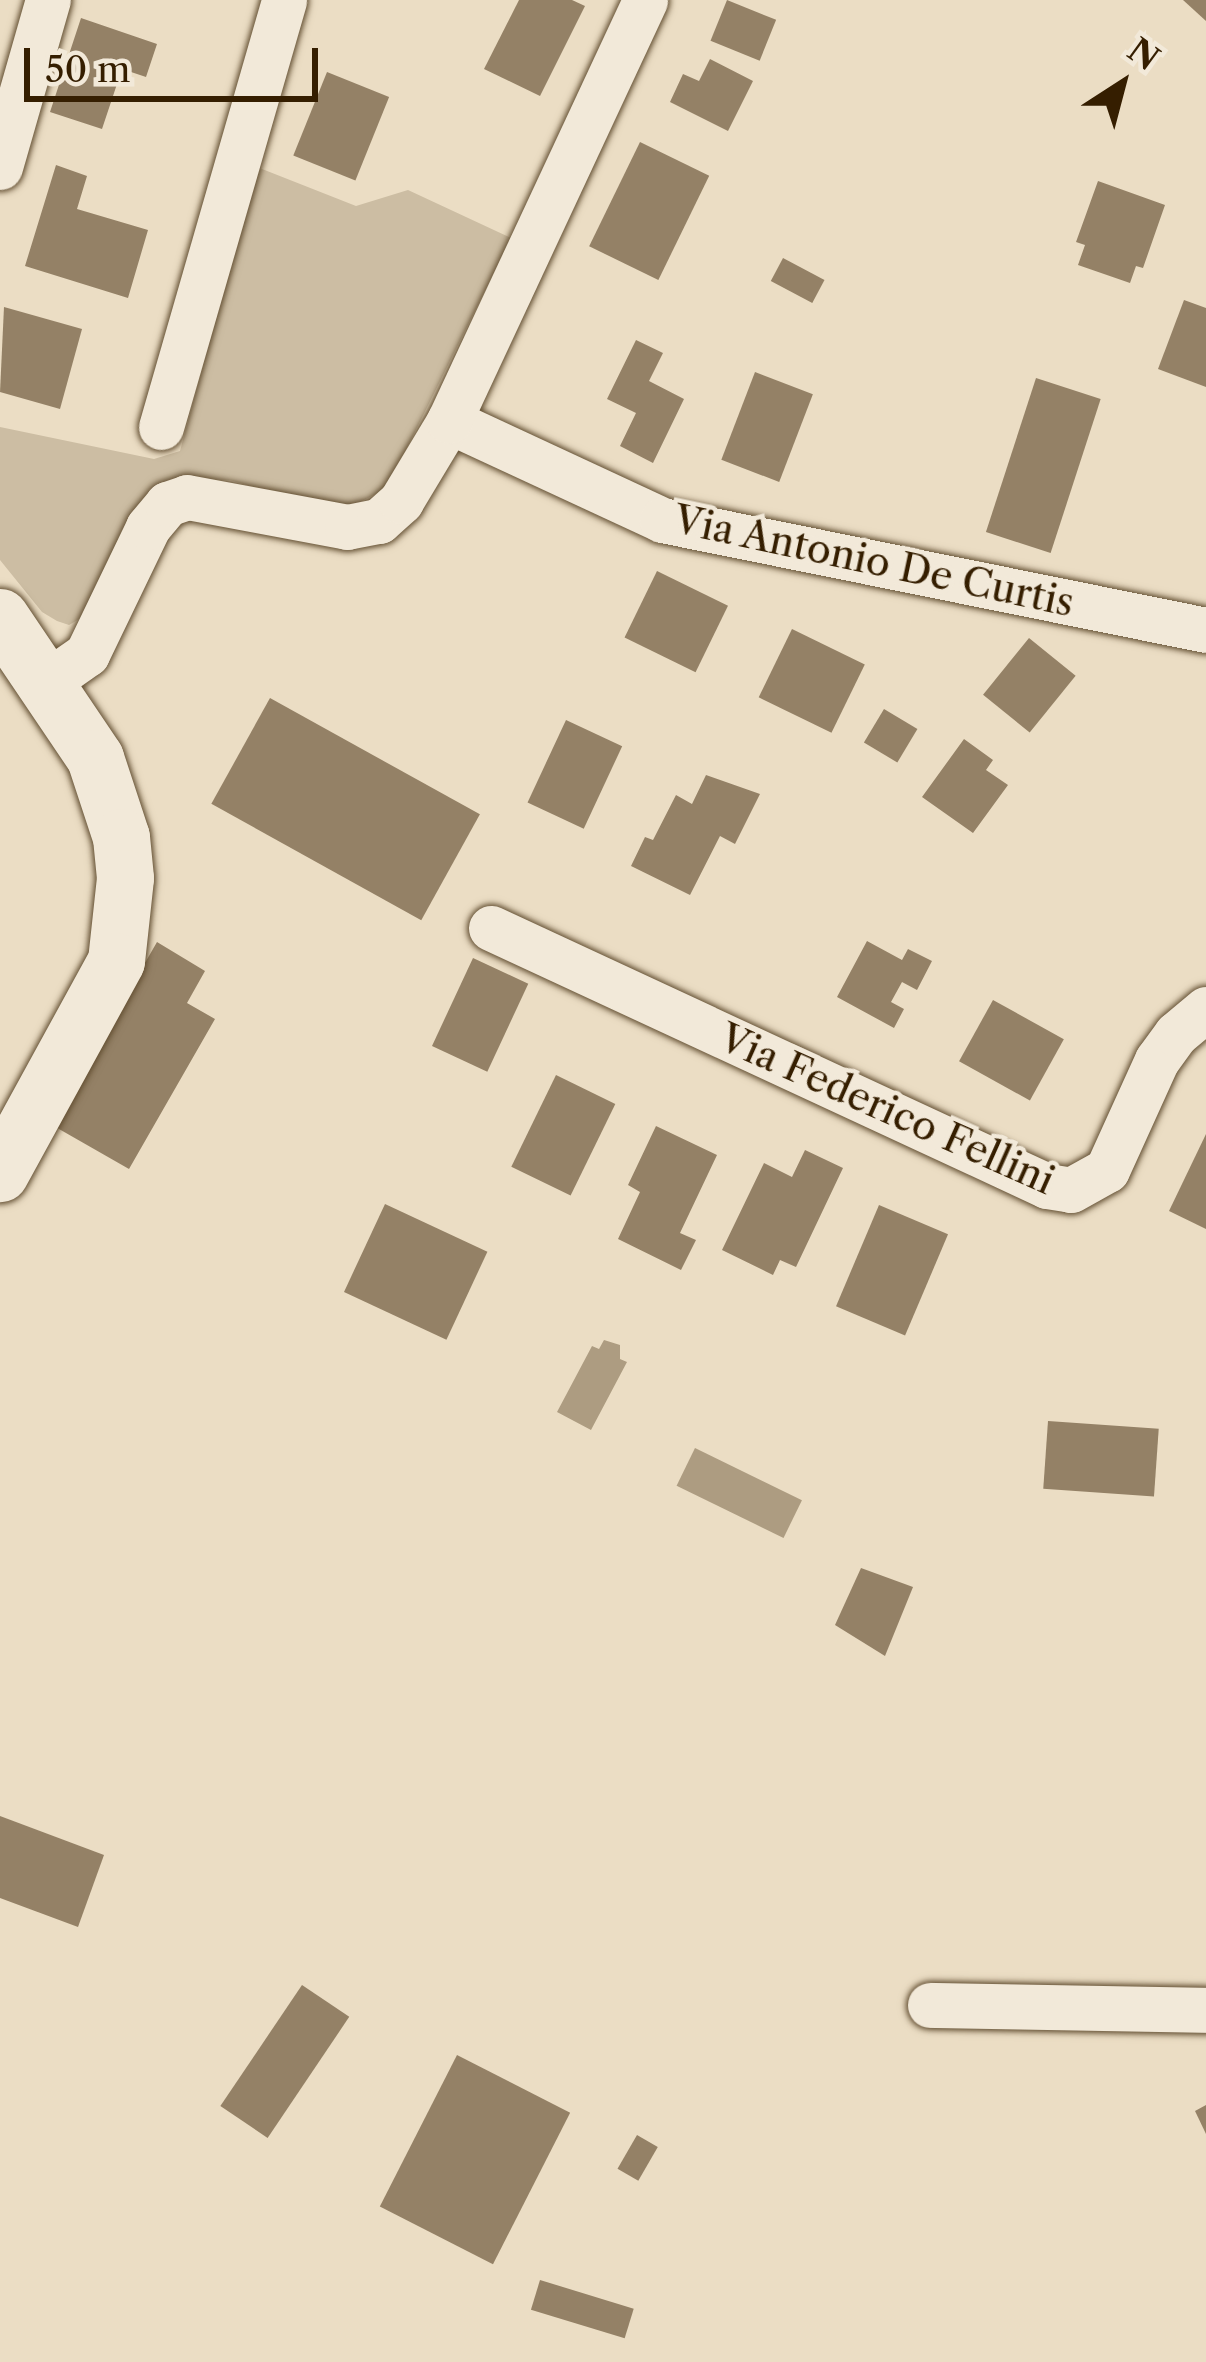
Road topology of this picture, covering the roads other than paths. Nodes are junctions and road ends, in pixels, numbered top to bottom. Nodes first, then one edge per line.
1 (48, 0) edge
2 (284, 0) edge
3 (645, 0) edge
4 (0, 167) edge
5 (448, 421) junction
6 (161, 428) dead end
7 (0, 617) edge
8 (1206, 630) edge
9 (47, 682) junction
10 (491, 928) dead end
11 (1206, 1009) edge
12 (0, 1173) edge
13 (929, 2005) dead end
14 (1206, 2010) edge

1 - 4 street
2 - 6 street
3 - 5 street
5 - 8 street, Via Antonio De Curtis
5 - 9 street
7 - 9 street
9 - 12 street
10 - 11 street, Via Federico Fellini
13 - 14 street

